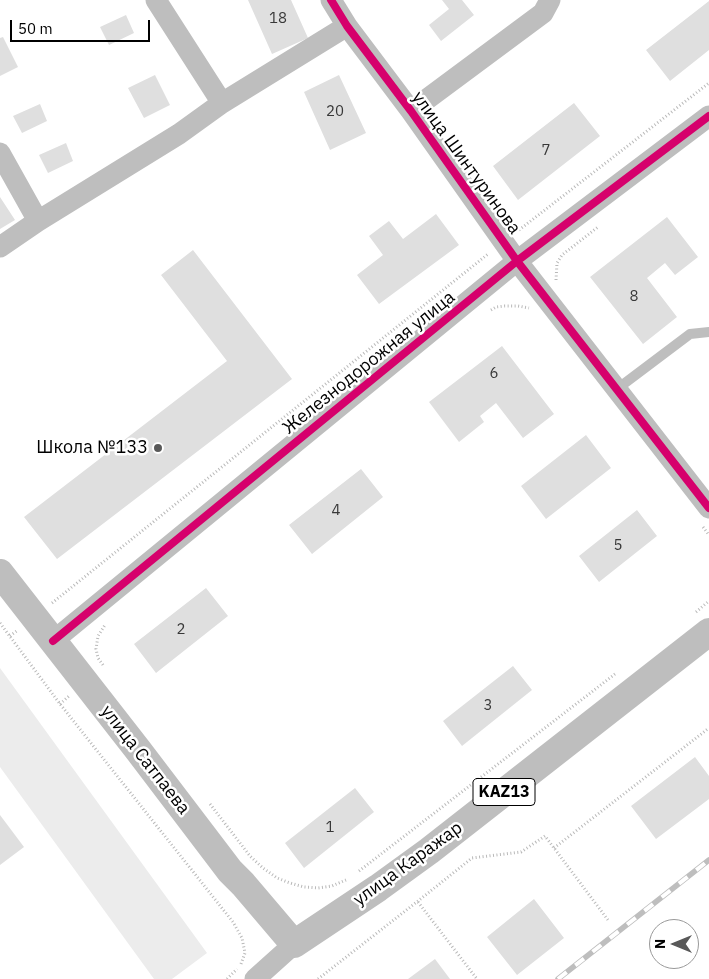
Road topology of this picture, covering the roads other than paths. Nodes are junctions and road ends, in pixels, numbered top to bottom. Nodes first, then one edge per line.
1 (156, 0) edge
2 (331, 0) edge
3 (550, 0) edge
4 (347, 26) junction
5 (222, 103) junction
6 (411, 111) junction
7 (709, 116) edge
8 (0, 153) edge
9 (38, 221) junction
10 (0, 248) edge
11 (518, 260) junction
12 (709, 332) edge
13 (617, 389) junction
14 (706, 518) edge
15 (0, 573) edge
16 (701, 623) edge
17 (53, 642) junction
18 (294, 944) junction
19 (256, 979) edge

1 - 5 street
2 - 4 street, улица Шинтуринова
3 - 6 street
4 - 5 street
4 - 6 street, улица Шинтуринова
5 - 9 street
6 - 11 street, улица Шинтуринова
7 - 11 street, Железнодорожная улица
8 - 9 street
9 - 10 street
11 - 13 street, улица Шинтуринова
11 - 17 street, Железнодорожная улица
12 - 13 lane
13 - 14 street, улица Шинтуринова
15 - 17 main road, улица Сатпаева
16 - 18 main road, улица Каражар / KAZ13
17 - 18 main road, улица Сатпаева
18 - 19 street

